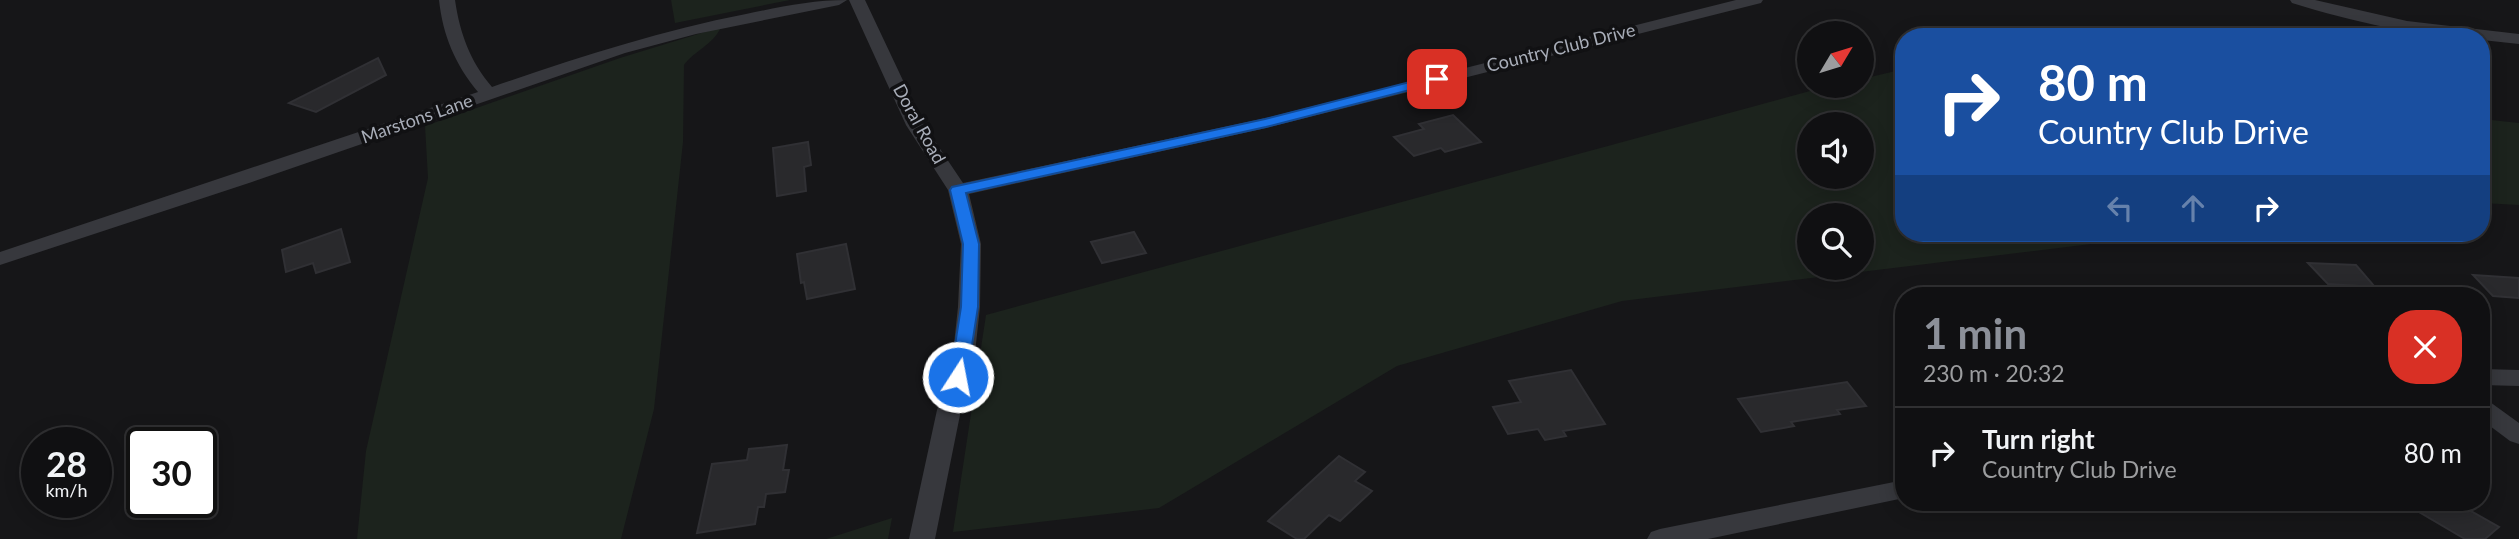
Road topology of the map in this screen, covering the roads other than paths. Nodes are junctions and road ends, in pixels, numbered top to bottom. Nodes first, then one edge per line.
1 (447, 0) edge
2 (839, 0) edge
3 (857, 0) edge
4 (1755, 0) edge
5 (2298, 0) edge
6 (2411, 28) edge
7 (2490, 36) edge
8 (2519, 39) edge
9 (489, 94) junction
10 (958, 190) junction
11 (0, 259) edge
12 (2490, 377) edge
13 (2519, 378) edge
14 (2490, 414) edge
15 (2519, 435) edge
16 (1895, 491) edge
17 (922, 539) edge
18 (1660, 539) edge

1 - 9 street
2 - 9 street, Marstons Lane
3 - 10 street, Doral Road
4 - 10 street, Country Club Drive
5 - 6 street
7 - 8 street
9 - 11 street, Marstons Lane
10 - 17 street, Doral Road
12 - 13 street
14 - 15 street
16 - 18 street

